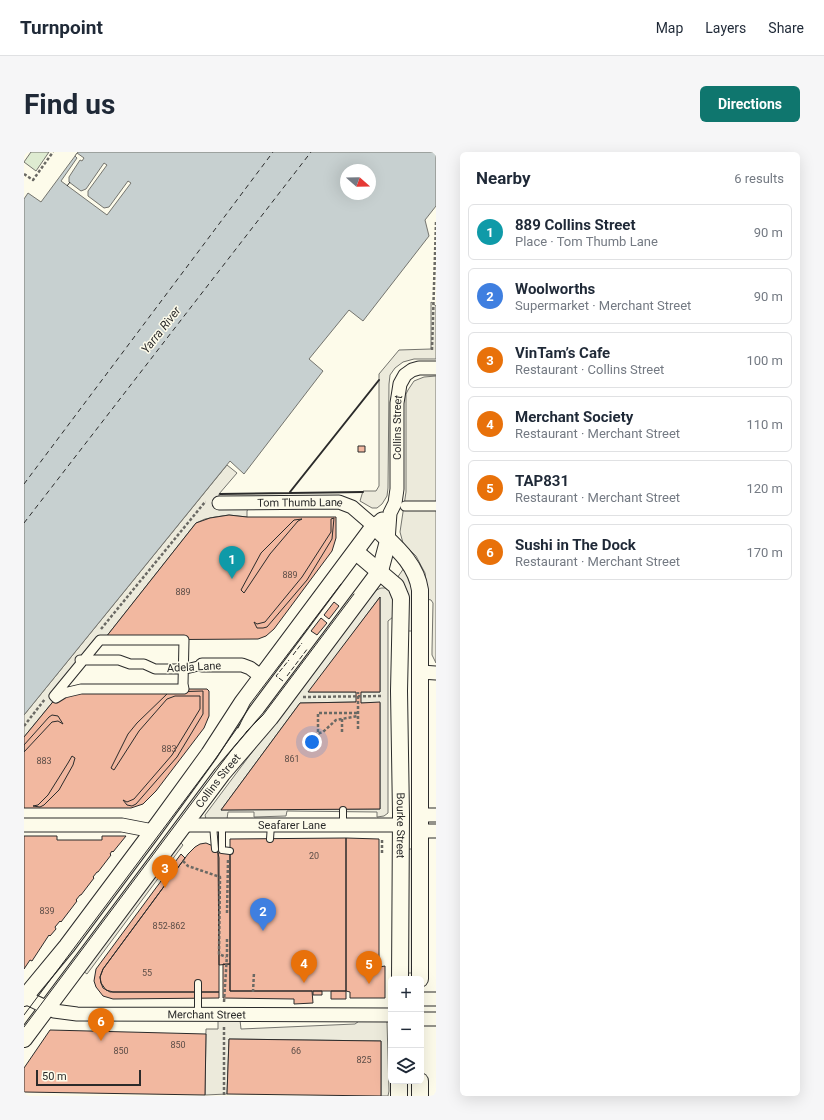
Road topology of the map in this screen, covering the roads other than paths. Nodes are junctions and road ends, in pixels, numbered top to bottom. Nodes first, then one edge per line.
1 (436, 368) edge
2 (219, 503) road end
3 (405, 506) dead end
4 (436, 506) edge
5 (390, 513) junction
6 (374, 526) junction
7 (388, 541) junction
8 (356, 552) junction
9 (380, 571) junction
10 (80, 660) junction
11 (202, 665) joint
12 (183, 669) junction
13 (400, 672) junction
14 (428, 672) edge
15 (262, 677) junction
16 (343, 810) dead end
17 (428, 815) edge
18 (24, 825) edge
19 (184, 825) junction
20 (217, 825) junction
21 (271, 825) junction
22 (343, 825) junction
23 (401, 825) junction
24 (153, 831) junction
25 (428, 831) edge
26 (270, 839) dead end
27 (215, 849) dead end
28 (229, 851) road end
29 (400, 976) edge
30 (420, 976) edge
31 (198, 983) dead end
32 (25, 998) edge
33 (424, 999) edge
34 (436, 999) edge
35 (47, 1009) junction
36 (198, 1014) junction
37 (388, 1015) edge
38 (424, 1019) edge
39 (436, 1019) edge
40 (24, 1040) edge
41 (399, 1084) edge
42 (420, 1084) edge
43 (399, 1096) edge
44 (420, 1096) edge

1 - 5 street, Collins Street
2 - 6 street, Tom Thumb Lane
3 - 4 street
5 - 6 street, Collins Street
5 - 7 street, Collins Street
6 - 7 street, Bourke Street
6 - 8 street, Collins Street
7 - 9 street, Collins Street
7 - 14 street, Bourke Street
8 - 9 street, Bourke Street
8 - 15 street, Collins Street
9 - 13 street, Bourke Street
9 - 19 street, Collins Street
10 - 12 street, Adela Lane
10 - 12 street
10 - 12 street
11 - 12 street, Adela Lane
11 - 15 street, Adela Lane
13 - 14 street
13 - 23 street, Bourke Street
14 - 17 street, Bourke Street
15 - 24 street, Collins Street
16 - 22 lane
17 - 23 street
17 - 25 street, Bourke Street
18 - 24 street
19 - 20 street, Seafarer Lane
19 - 35 street, Collins Street
20 - 21 street, Seafarer Lane
20 - 27 lane
20 - 28 lane
21 - 22 street, Seafarer Lane
21 - 26 lane
22 - 23 street, Seafarer Lane
23 - 25 street
23 - 29 street, Bourke Street
24 - 32 street, Collins Street
25 - 30 street, Bourke Street
31 - 36 lane
32 - 35 street, Merchant Street
33 - 34 street
35 - 36 street, Merchant Street
35 - 40 street, Collins Street
36 - 37 street, Merchant Street
38 - 39 street
41 - 43 street
42 - 44 street

